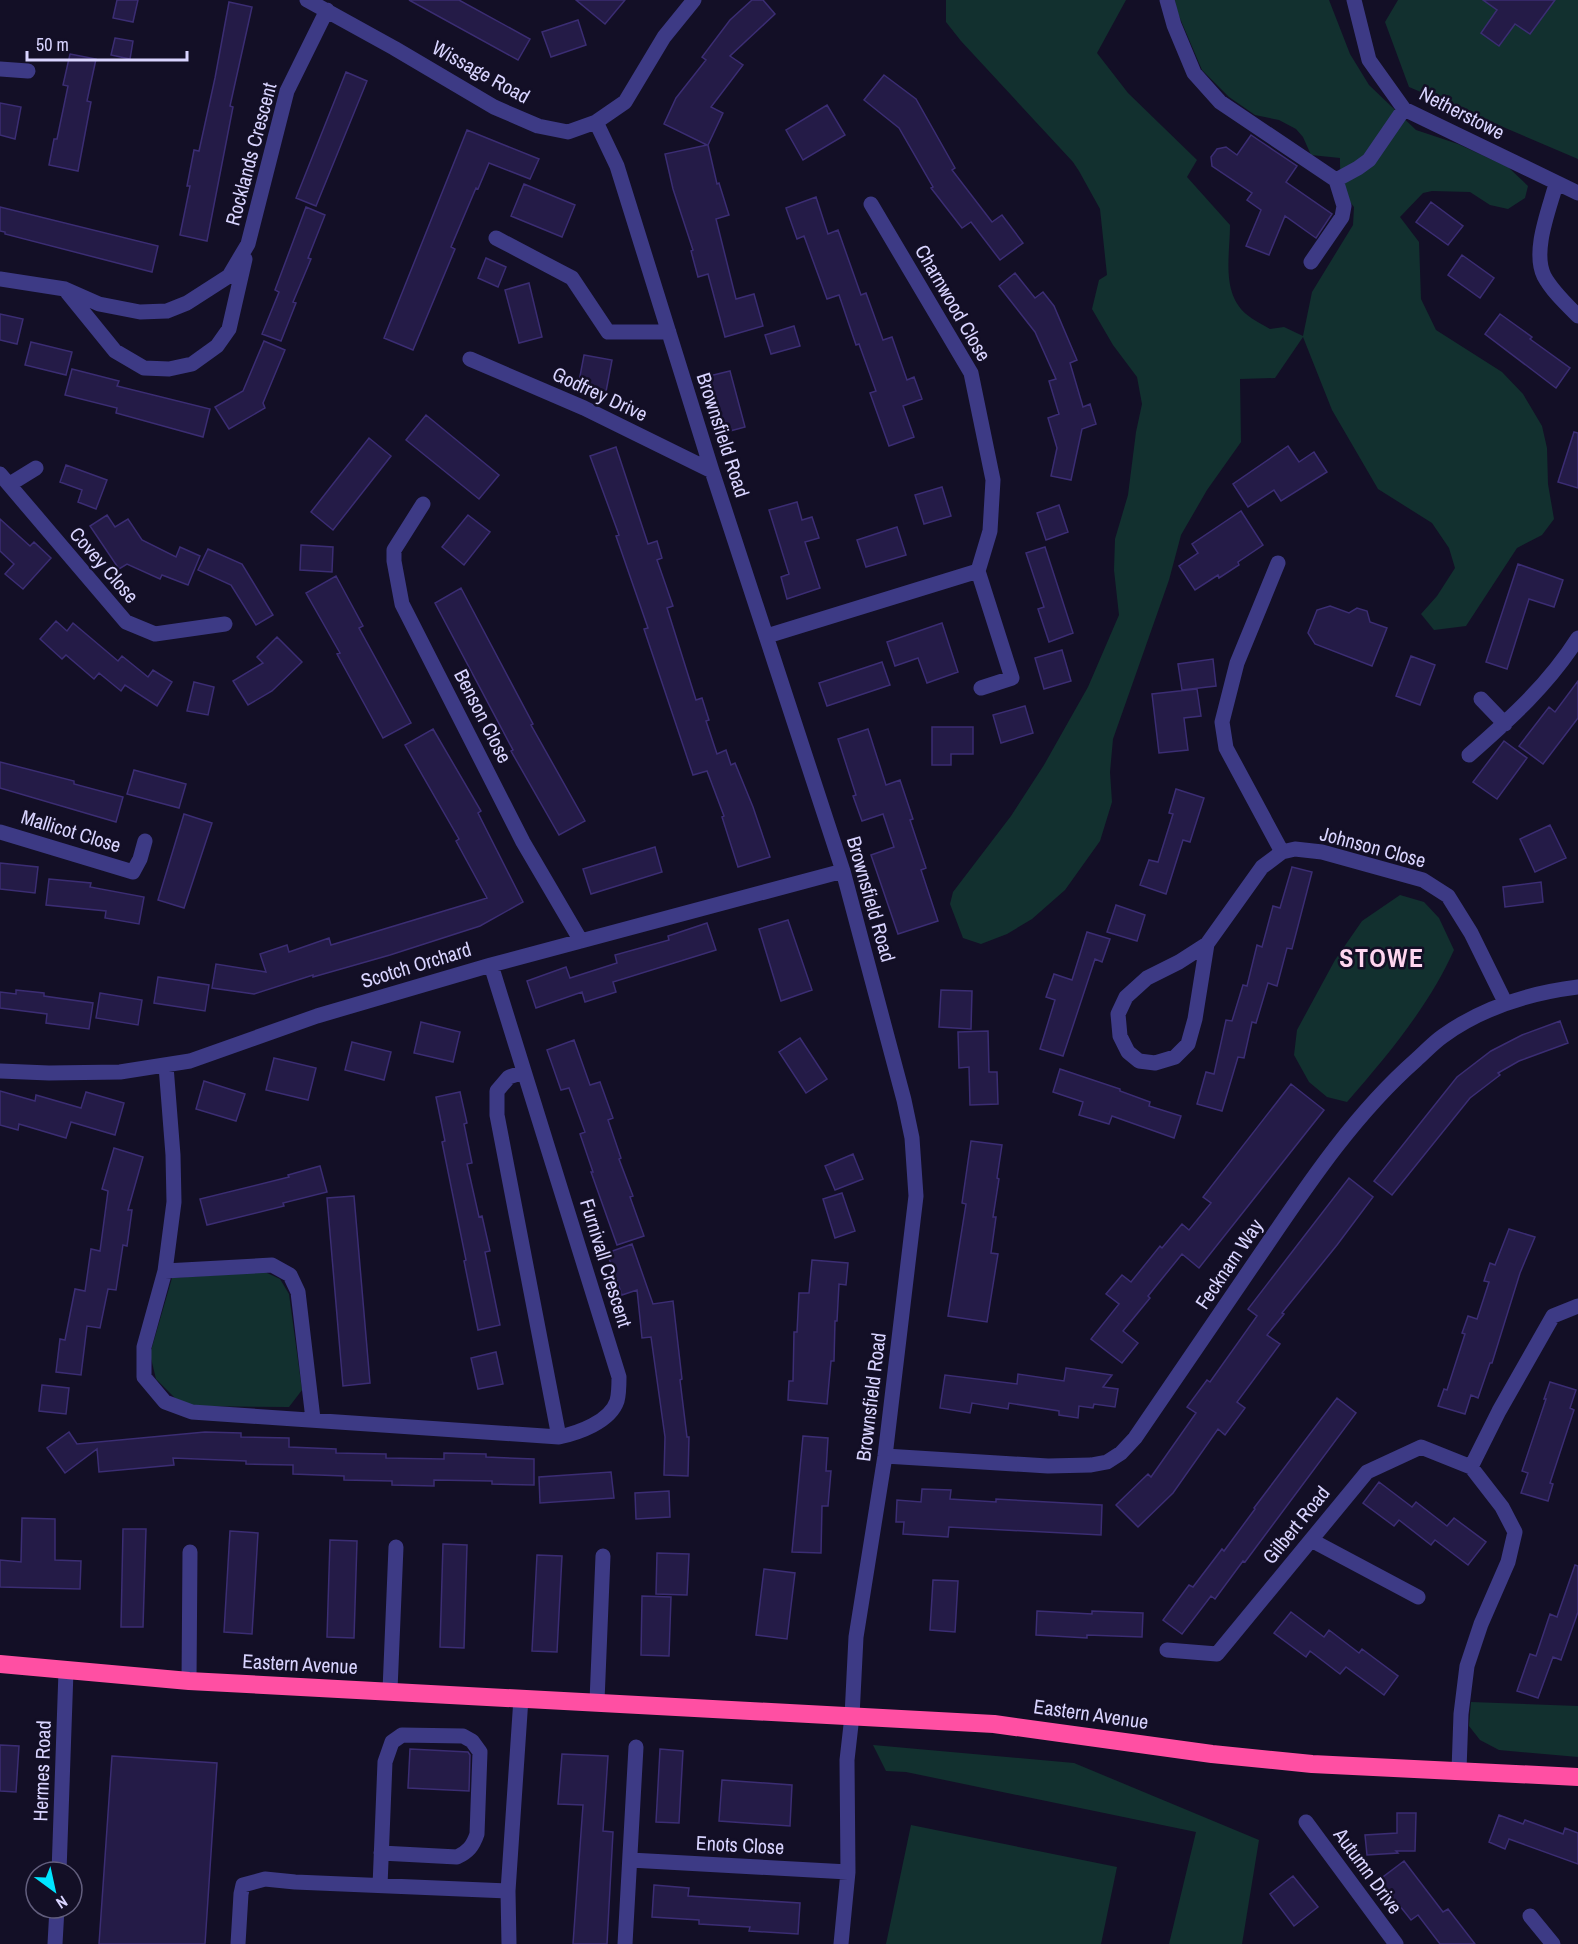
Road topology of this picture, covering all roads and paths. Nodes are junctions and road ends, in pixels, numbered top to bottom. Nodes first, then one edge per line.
1 (307, 0) edge
2 (694, 0) edge
3 (1167, 0) edge
4 (1354, 0) edge
5 (327, 10) junction
6 (0, 69) edge
7 (28, 71) dead end
8 (1404, 109) junction
9 (596, 122) junction
10 (1336, 180) junction
11 (1556, 184) junction
12 (1578, 193) edge
13 (871, 204) dead end
14 (496, 238) dead end
15 (248, 244) junction
16 (1311, 262) dead end
17 (0, 279) edge
18 (64, 289) junction
19 (1578, 316) edge
20 (669, 332) junction
21 (470, 359) dead end
22 (36, 468) dead end
23 (712, 471) junction
24 (5, 479) edge
25 (423, 504) dead end
26 (1278, 563) dead end
27 (978, 571) junction
28 (225, 624) dead end
29 (767, 636) junction
30 (1578, 638) edge
31 (981, 688) dead end
32 (1481, 699) dead end
33 (1504, 724) junction
34 (1469, 755) dead end
35 (0, 832) edge
36 (145, 841) dead end
37 (1282, 852) junction
38 (843, 871) junction
39 (581, 941) junction
40 (1207, 944) junction
41 (491, 964) junction
42 (1578, 987) edge
43 (1505, 1002) junction
44 (166, 1066) junction
45 (0, 1071) edge
46 (524, 1071) junction
47 (165, 1270) junction
48 (1578, 1306) edge
49 (313, 1419) junction
50 (559, 1437) junction
51 (885, 1456) junction
52 (1472, 1467) junction
53 (1311, 1540) junction
54 (396, 1547) dead end
55 (190, 1552) dead end
56 (603, 1556) dead end
57 (1418, 1597) dead end
58 (1167, 1650) dead end
59 (0, 1664) edge
60 (66, 1671) junction
61 (189, 1681) junction
62 (390, 1690) junction
63 (521, 1698) junction
64 (597, 1701) junction
65 (852, 1716) junction
66 (636, 1747) dead end
67 (1459, 1770) junction
68 (1578, 1777) edge
69 (1306, 1822) dead end
70 (381, 1853) junction
71 (59, 1860) edge
72 (630, 1860) junction
73 (848, 1872) junction
74 (380, 1886) junction
75 (508, 1891) junction
76 (1530, 1916) dead end
77 (56, 1920) edge
78 (55, 1944) edge
79 (238, 1944) edge
80 (509, 1944) edge
81 (626, 1944) edge
82 (841, 1944) edge
83 (1396, 1944) edge
84 (1553, 1944) edge

1 - 5 street, Wissage Road
2 - 9 street, Wissage Road
3 - 10 street
4 - 8 street, Netherstowe
5 - 9 street, Wissage Road
5 - 15 street, Rocklands Crescent
6 - 7 street
8 - 10 street
8 - 11 street, Netherstowe
9 - 20 street, Brownsfield Road
10 - 16 street
11 - 12 street, Netherstowe
11 - 19 street
13 - 27 street, Charnwood Close
14 - 20 street
15 - 18 street, Rocklands Crescent
15 - 18 street, Rocklands Crescent
17 - 18 street, Rocklands Crescent
20 - 23 street, Brownsfield Road
21 - 23 street, Godfrey Drive
22 - 24 street, Covey Close
23 - 29 street, Brownsfield Road
24 - 28 street, Covey Close
25 - 39 street, Benson Close
26 - 37 street
27 - 29 street
27 - 31 street
29 - 38 street, Brownsfield Road
30 - 33 street
32 - 33 street
33 - 34 street
35 - 36 street, Mallicot Close
37 - 40 street
37 - 43 street, Johnson Close
38 - 39 street, Scotch Orchard
38 - 51 street, Brownsfield Road
39 - 41 street, Scotch Orchard
40 - 40 street
41 - 44 street, Scotch Orchard
41 - 46 street, Furnivall Crescent
42 - 43 street, Fecknam Way
43 - 51 street, Fecknam Way
44 - 45 street, Scotch Orchard
44 - 47 street, Furnivall Crescent
46 - 50 street
46 - 50 street, Furnivall Crescent
47 - 49 street
47 - 49 street, Furnivall Crescent
48 - 52 street
49 - 50 street, Furnivall Crescent
51 - 65 street, Brownsfield Road
52 - 53 street, Gilbert Road
52 - 67 street
53 - 57 street
53 - 58 street, Gilbert Road
54 - 62 street
55 - 61 street
56 - 64 street
59 - 60 highway, Eastern Avenue
60 - 61 highway, Eastern Avenue
60 - 71 street, Hermes Road
61 - 62 highway, Eastern Avenue
62 - 63 highway, Eastern Avenue
63 - 64 highway, Eastern Avenue
63 - 75 street
64 - 65 highway, Eastern Avenue
65 - 67 highway, Eastern Avenue
65 - 73 street, Brownsfield Road
66 - 72 street
67 - 68 highway, Eastern Avenue
69 - 83 street, Autumn Drive
70 - 70 street
70 - 74 street
72 - 73 street, Enots Close
72 - 81 street
73 - 82 street, Brownsfield Road
74 - 75 street
74 - 79 street
75 - 80 street
76 - 84 street
77 - 78 street

